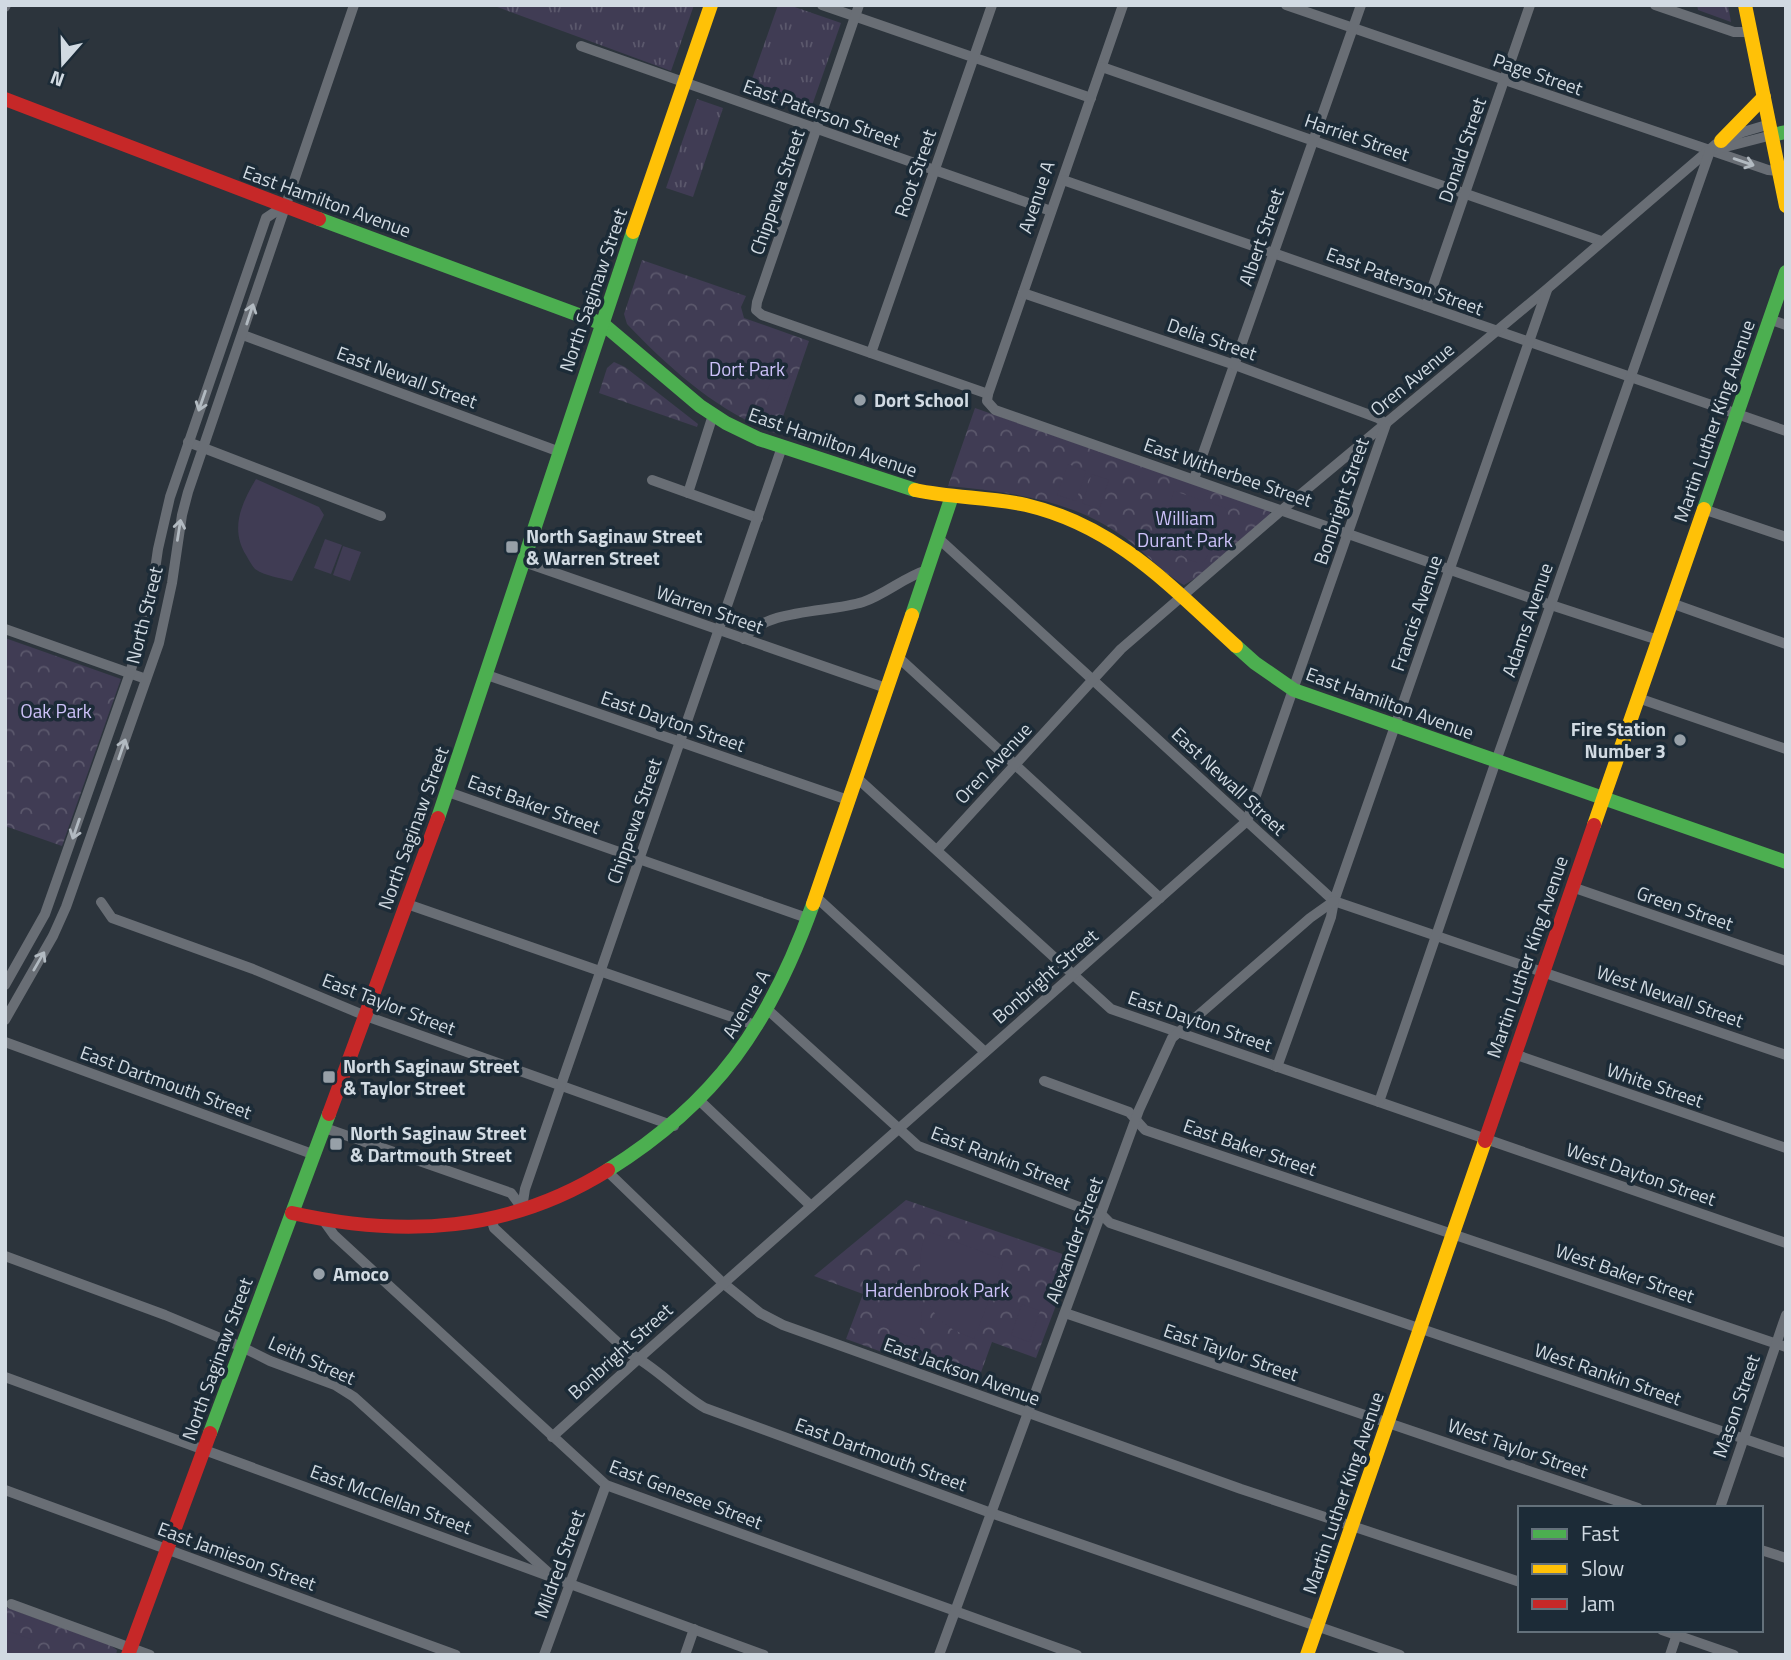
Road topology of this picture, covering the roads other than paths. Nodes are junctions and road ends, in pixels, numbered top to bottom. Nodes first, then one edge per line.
1 (354, 5) edge
2 (711, 5) edge
3 (822, 5) edge
4 (859, 5) edge
5 (992, 5) edge
6 (1123, 5) edge
7 (1286, 5) edge
8 (1361, 5) edge
9 (1530, 5) edge
10 (1655, 5) edge
11 (1745, 5) edge
12 (855, 17) junction
13 (1352, 29) junction
14 (1751, 32) junction
15 (581, 46) dead end
16 (973, 58) junction
17 (1102, 67) junction
18 (1505, 80) junction
19 (684, 82) junction
20 (1764, 97) junction
21 (1091, 98) junction
22 (5, 99) edge
23 (1786, 121) edge
24 (1776, 130) edge
25 (817, 131) junction
26 (1313, 141) junction
27 (1716, 146) junction
28 (934, 171) junction
29 (1779, 171) junction
30 (1063, 180) junction
31 (1465, 194) junction
32 (284, 206) junction
33 (1786, 206) edge
34 (1051, 211) junction
35 (1601, 241) junction
36 (1274, 253) junction
37 (1786, 272) edge
38 (1547, 289) junction
39 (1023, 293) junction
40 (1426, 306) junction
41 (757, 310) joint
42 (1769, 319) junction
43 (603, 324) junction
44 (1786, 325) edge
45 (1495, 331) junction
46 (243, 335) junction
47 (1528, 344) junction
48 (871, 353) junction
49 (1235, 365) junction
50 (1630, 379) junction
51 (988, 398) junction
52 (1736, 414) junction
53 (713, 415) junction
54 (1386, 424) junction
55 (1786, 431) edge
56 (188, 442) junction
57 (782, 447) junction
58 (203, 448) junction
59 (560, 452) junction
60 (1194, 479) junction
61 (652, 480) dead end
62 (688, 493) junction
63 (952, 496) junction
64 (1283, 509) junction
65 (1703, 509) junction
66 (381, 516) dead end
67 (758, 518) junction
68 (1348, 534) junction
69 (1786, 537) edge
70 (938, 538) junction
71 (524, 562) junction
72 (927, 570) junction
73 (1450, 570) junction
74 (1182, 598) junction
75 (1671, 603) junction
76 (1552, 605) junction
77 (5, 629) edge
78 (719, 630) junction
79 (744, 639) junction
80 (1658, 640) junction
81 (1786, 644) edge
82 (898, 657) junction
83 (130, 673) junction
84 (487, 674) junction
85 (146, 679) junction
86 (1093, 680) junction
87 (886, 688) junction
88 (1294, 690) junction
89 (1638, 698) junction
90 (1395, 726) junction
91 (680, 743) junction
92 (1786, 749) edge
93 (1496, 761) junction
94 (1015, 765) junction
95 (856, 777) junction
96 (448, 792) junction
97 (1603, 798) junction
98 (848, 800) junction
99 (1247, 821) junction
100 (937, 850) junction
101 (65, 860) junction
102 (639, 860) junction
103 (1786, 862) edge
104 (81, 865) junction
105 (1572, 887) junction
106 (816, 896) junction
107 (1160, 898) junction
108 (1334, 901) junction
109 (102, 902) dead end
110 (407, 904) junction
111 (807, 918) junction
112 (1436, 936) junction
113 (1786, 961) edge
114 (600, 970) junction
115 (1543, 971) junction
116 (1074, 976) junction
117 (5, 985) edge
118 (768, 1010) junction
119 (366, 1016) junction
120 (5, 1020) edge
121 (758, 1026) junction
122 (1179, 1032) junction
123 (5, 1042) edge
124 (985, 1052) junction
125 (1514, 1054) junction
126 (1786, 1055) edge
127 (1277, 1067) junction
128 (1044, 1081) dead end
129 (560, 1085) junction
130 (699, 1101) junction
131 (1379, 1102) junction
132 (1136, 1121) junction
133 (674, 1126) junction
134 (325, 1128) junction
135 (898, 1129) junction
136 (1485, 1138) junction
137 (1786, 1148) edge
138 (315, 1155) junction
139 (607, 1171) junction
140 (811, 1206) junction
141 (522, 1208) junction
142 (292, 1213) junction
143 (1102, 1216) junction
144 (491, 1218) junction
145 (324, 1221) junction
146 (1452, 1233) junction
147 (1786, 1243) edge
148 (5, 1256) edge
149 (723, 1283) junction
150 (1065, 1313) junction
151 (1786, 1315) edge
152 (1420, 1328) junction
153 (1781, 1345) edge
154 (242, 1347) junction
155 (639, 1358) junction
156 (5, 1377) edge
157 (1028, 1413) junction
158 (1387, 1422) junction
159 (552, 1437) junction
160 (1744, 1438) junction
161 (204, 1448) junction
162 (1786, 1453) edge
163 (606, 1485) junction
164 (5, 1490) edge
165 (1632, 1506) edge
166 (1721, 1506) edge
167 (991, 1513) junction
168 (1352, 1524) junction
169 (168, 1549) junction
170 (1763, 1551) edge
171 (1786, 1558) edge
172 (554, 1577) junction
173 (1518, 1581) edge
174 (571, 1583) junction
175 (11, 1604) dead end
176 (955, 1612) junction
177 (1317, 1626) junction
178 (694, 1629) junction
179 (1677, 1633) edge
180 (130, 1651) edge
181 (150, 1655) edge
182 (456, 1655) edge
183 (544, 1655) edge
184 (685, 1655) edge
185 (764, 1655) edge
186 (939, 1655) edge
187 (1077, 1655) edge
188 (1307, 1655) edge
189 (1400, 1655) edge
190 (1670, 1655) edge
191 (1734, 1655) edge

1 - 32 street, North Street
2 - 19 street, North Saginaw Street
3 - 12 street
4 - 12 street, Chippewa Street
5 - 16 street, Root Street
6 - 17 street, Avenue A
7 - 13 street, Page Street
8 - 13 street, Albert Street
9 - 18 street, Donald Street
10 - 14 street
11 - 14 street
12 - 16 street
12 - 25 street, Chippewa Street
13 - 18 street, Page Street
13 - 26 street, Albert Street
14 - 20 street
15 - 19 street, East Paterson Street
16 - 21 street
16 - 28 street, Root Street
17 - 21 street, Avenue A
17 - 26 street, Harriet Street
18 - 27 street, Page Street
18 - 31 street, Donald Street
19 - 25 street, East Paterson Street
19 - 43 street, North Saginaw Street
20 - 24 street
20 - 27 street
21 - 30 street, Avenue A
22 - 32 street, East Hamilton Avenue
23 - 24 street
24 - 27 street, Oren Avenue
24 - 29 street
25 - 28 street, East Paterson Street
25 - 41 street, Chippewa Street
26 - 31 street, Harriet Street
26 - 36 street, Albert Street
27 -> 29 street, Page Street
27 - 35 street, Oren Avenue
27 - 50 street, Adams Avenue
28 - 34 street, East Paterson Street
28 - 48 street, Root Street
29 - 33 street
30 - 34 street, Avenue A
30 - 36 street, East Paterson Street
31 - 35 street, Harriet Street
31 - 40 street, Donald Street
32 - 43 street, East Hamilton Avenue
46 -> 32 street, North Street
32 -> 56 street, North Street
34 - 39 street, Avenue A
35 - 38 street, Oren Avenue
36 - 40 street, East Paterson Street
36 - 49 street, Albert Street
37 - 42 street, Martin Luther King Avenue
38 - 45 street, Oren Avenue
38 - 47 street, Francis Avenue
39 - 49 street, Delia Street
39 - 51 street, Avenue A
40 - 45 street, East Paterson Street
41 - 48 street, East Witherbee Street
42 - 44 street
42 - 52 street, Martin Luther King Avenue
43 - 53 street, East Hamilton Avenue
43 - 59 street, North Saginaw Street
45 - 47 street, East Paterson Street
45 - 54 street, Oren Avenue
46 - 58 street, North Street
46 - 59 street, East Newall Street
47 - 50 street, East Paterson Street
47 - 73 street, Francis Avenue
48 - 51 street, East Witherbee Street
49 - 54 street, Delia Street
49 - 60 street, Albert Street
50 - 52 street, East Paterson Street
50 - 76 street, Adams Avenue
51 - 60 street, East Witherbee Street
52 - 55 street, East Paterson Street
52 - 65 street, Martin Luther King Avenue
53 - 57 street, East Hamilton Avenue
53 - 62 street
54 - 64 street, Oren Avenue
54 - 68 street, Bonbright Street
56 - 58 street
56 - 83 street, North Street
57 - 63 street, East Hamilton Avenue
57 - 67 street, Chippewa Street
58 - 66 street
85 -> 58 street, North Street
59 - 71 street, North Saginaw Street
60 - 64 street, East Witherbee Street
61 - 62 street
62 - 67 street
63 - 70 street, Avenue A
63 - 74 street, East Hamilton Avenue
64 - 68 street, East Witherbee Street
64 - 74 street, Oren Avenue
65 - 69 street
65 - 75 street, Martin Luther King Avenue
67 - 78 street, Chippewa Street
68 - 73 street, East Witherbee Street
68 - 88 street, Bonbright Street
70 - 72 street, Avenue A
70 - 86 street, East Newall Street
71 - 78 street, Warren Street
71 - 84 street, North Saginaw Street
72 - 79 street
72 - 82 street, Avenue A
73 - 76 street, East Witherbee Street
73 - 90 street, Francis Avenue
74 - 86 street, Oren Avenue
74 - 88 street, East Hamilton Avenue
75 - 80 street, Martin Luther King Avenue
75 - 81 street
76 - 80 street, East Witherbee Street
76 - 93 street, Adams Avenue
77 - 83 street
78 - 79 street, Warren Street
78 - 91 street, Chippewa Street
79 - 87 street, Warren Street
80 - 89 street, Martin Luther King Avenue
82 - 87 street, Avenue A
82 - 94 street
83 - 85 street
83 -> 101 street, North Street
84 - 91 street, East Dayton Street
84 - 96 street, North Saginaw Street
104 -> 85 street, North Street
86 - 94 street, Oren Avenue
86 - 99 street, East Newall Street
87 - 95 street, Avenue A
88 - 90 street, East Hamilton Avenue
88 - 99 street, Bonbright Street
89 - 92 street
89 - 97 street, Martin Luther King Avenue
90 - 93 street, East Hamilton Avenue
90 - 108 street, Francis Avenue
91 - 98 street, East Dayton Street
91 - 102 street, Chippewa Street
93 - 97 street, East Hamilton Avenue
93 - 112 street, Adams Avenue
94 - 100 street, Oren Avenue
94 - 107 street
95 - 98 street, Avenue A
95 - 100 street, East Dayton Street
96 - 102 street, East Baker Street
96 - 110 street, North Saginaw Street
97 - 103 street, East Hamilton Avenue
97 - 105 street, Martin Luther King Avenue
98 - 106 street, Avenue A
99 - 107 street, Bonbright Street
99 - 108 street, East Newall Street
100 - 116 street, East Dayton Street
101 - 104 street
101 - 117 street, North Street
102 - 111 street, East Baker Street
102 - 114 street, Chippewa Street
120 -> 104 street, North Street
105 - 113 street, Green Street
105 - 115 street, Martin Luther King Avenue
106 - 111 street, Avenue A
106 - 124 street
107 - 116 street, Bonbright Street
108 - 112 street, East Newall Street
108 - 122 street, Alexander Street
108 - 127 street, Francis Avenue
109 - 119 street, East Taylor Street
110 - 114 street
110 - 119 street, North Saginaw Street
111 - 118 street, Avenue A
112 - 115 street, East Newall Street
112 - 131 street, Adams Avenue
114 - 121 street
114 - 129 street, Chippewa Street
115 - 125 street, Martin Luther King Avenue
115 - 126 street, West Newall Street
116 - 122 street, East Dayton Street
116 - 124 street, Bonbright Street
118 - 121 street, Avenue A
118 - 135 street, East Rankin Street
119 - 129 street, East Taylor Street
119 - 134 street, North Saginaw Street
121 - 130 street, Avenue A
122 - 127 street, East Dayton Street
122 - 132 street, Alexander Street
123 - 138 street, East Dartmouth Street
124 - 135 street, Bonbright Street
125 - 136 street, Martin Luther King Avenue
125 - 137 street, White Street
127 - 131 street, East Dayton Street
128 - 132 street, East Baker Street
129 - 133 street, East Taylor Street
129 - 141 street, Chippewa Street
130 - 133 street, Avenue A
130 - 140 street
131 - 136 street, East Dayton Street
132 - 143 street, Alexander Street
132 - 146 street, East Baker Street
133 - 139 street, Avenue A
134 - 138 street, North Saginaw Street
134 - 141 street
135 - 140 street, Bonbright Street
135 - 143 street, East Rankin Street
136 - 146 street, Martin Luther King Avenue
136 - 147 street, West Dayton Street
138 - 142 street, North Saginaw Street
139 - 141 street, Avenue A
139 - 149 street, East Jackson Avenue
140 - 149 street, Bonbright Street
141 - 144 street, Avenue A
142 - 145 street, Avenue A
142 - 154 street, North Saginaw Street
143 - 150 street, Alexander Street
143 - 152 street, East Rankin Street
144 - 145 street, Avenue A
144 - 155 street, East Dartmouth Street
145 - 159 street, East Genesee Street
146 - 152 street, Martin Luther King Avenue
146 - 153 street, West Baker Street
148 - 154 street, Leith Street
149 - 155 street, Bonbright Street
149 - 157 street, East Jackson Avenue
150 - 157 street, Alexander Street
150 - 158 street, East Taylor Street
151 - 153 street, Mason Street
152 - 158 street, Martin Luther King Avenue
152 - 160 street, West Rankin Street
153 - 160 street, Mason Street
154 - 161 street, North Saginaw Street
154 - 172 street, Leith Street
155 - 159 street, Bonbright Street
155 - 167 street, East Dartmouth Street
156 - 161 street, East McClellan Street
157 - 167 street, Alexander Street
157 - 168 street, East Jackson Avenue
158 - 165 street, West Taylor Street
158 - 168 street, Martin Luther King Avenue
159 - 163 street, East Genesee Street
160 - 162 street, West Rankin Street
160 - 166 street, Mason Street
161 - 169 street, North Saginaw Street
161 - 172 street, East McClellan Street
163 - 174 street, Mildred Street
163 - 176 street, East Genesee Street
164 - 169 street, East Jamieson Street
167 - 176 street, Alexander Street
167 - 177 street, East Dartmouth Street
168 - 173 street, East Jackson Avenue
168 - 177 street, Martin Luther King Avenue
169 - 180 street, North Saginaw Street
169 - 182 street, East Jamieson Street
170 - 171 street
172 - 174 street, East McClellan Street
174 - 178 street, East McClellan Street
174 - 183 street, Mildred Street
175 - 180 street
176 - 186 street, Alexander Street
176 - 187 street, East Genesee Street
177 - 188 street, Martin Luther King Avenue
177 - 189 street, East Dartmouth Street
178 - 184 street
178 - 185 street, East McClellan Street
179 - 190 street
179 - 191 street
180 - 181 street

